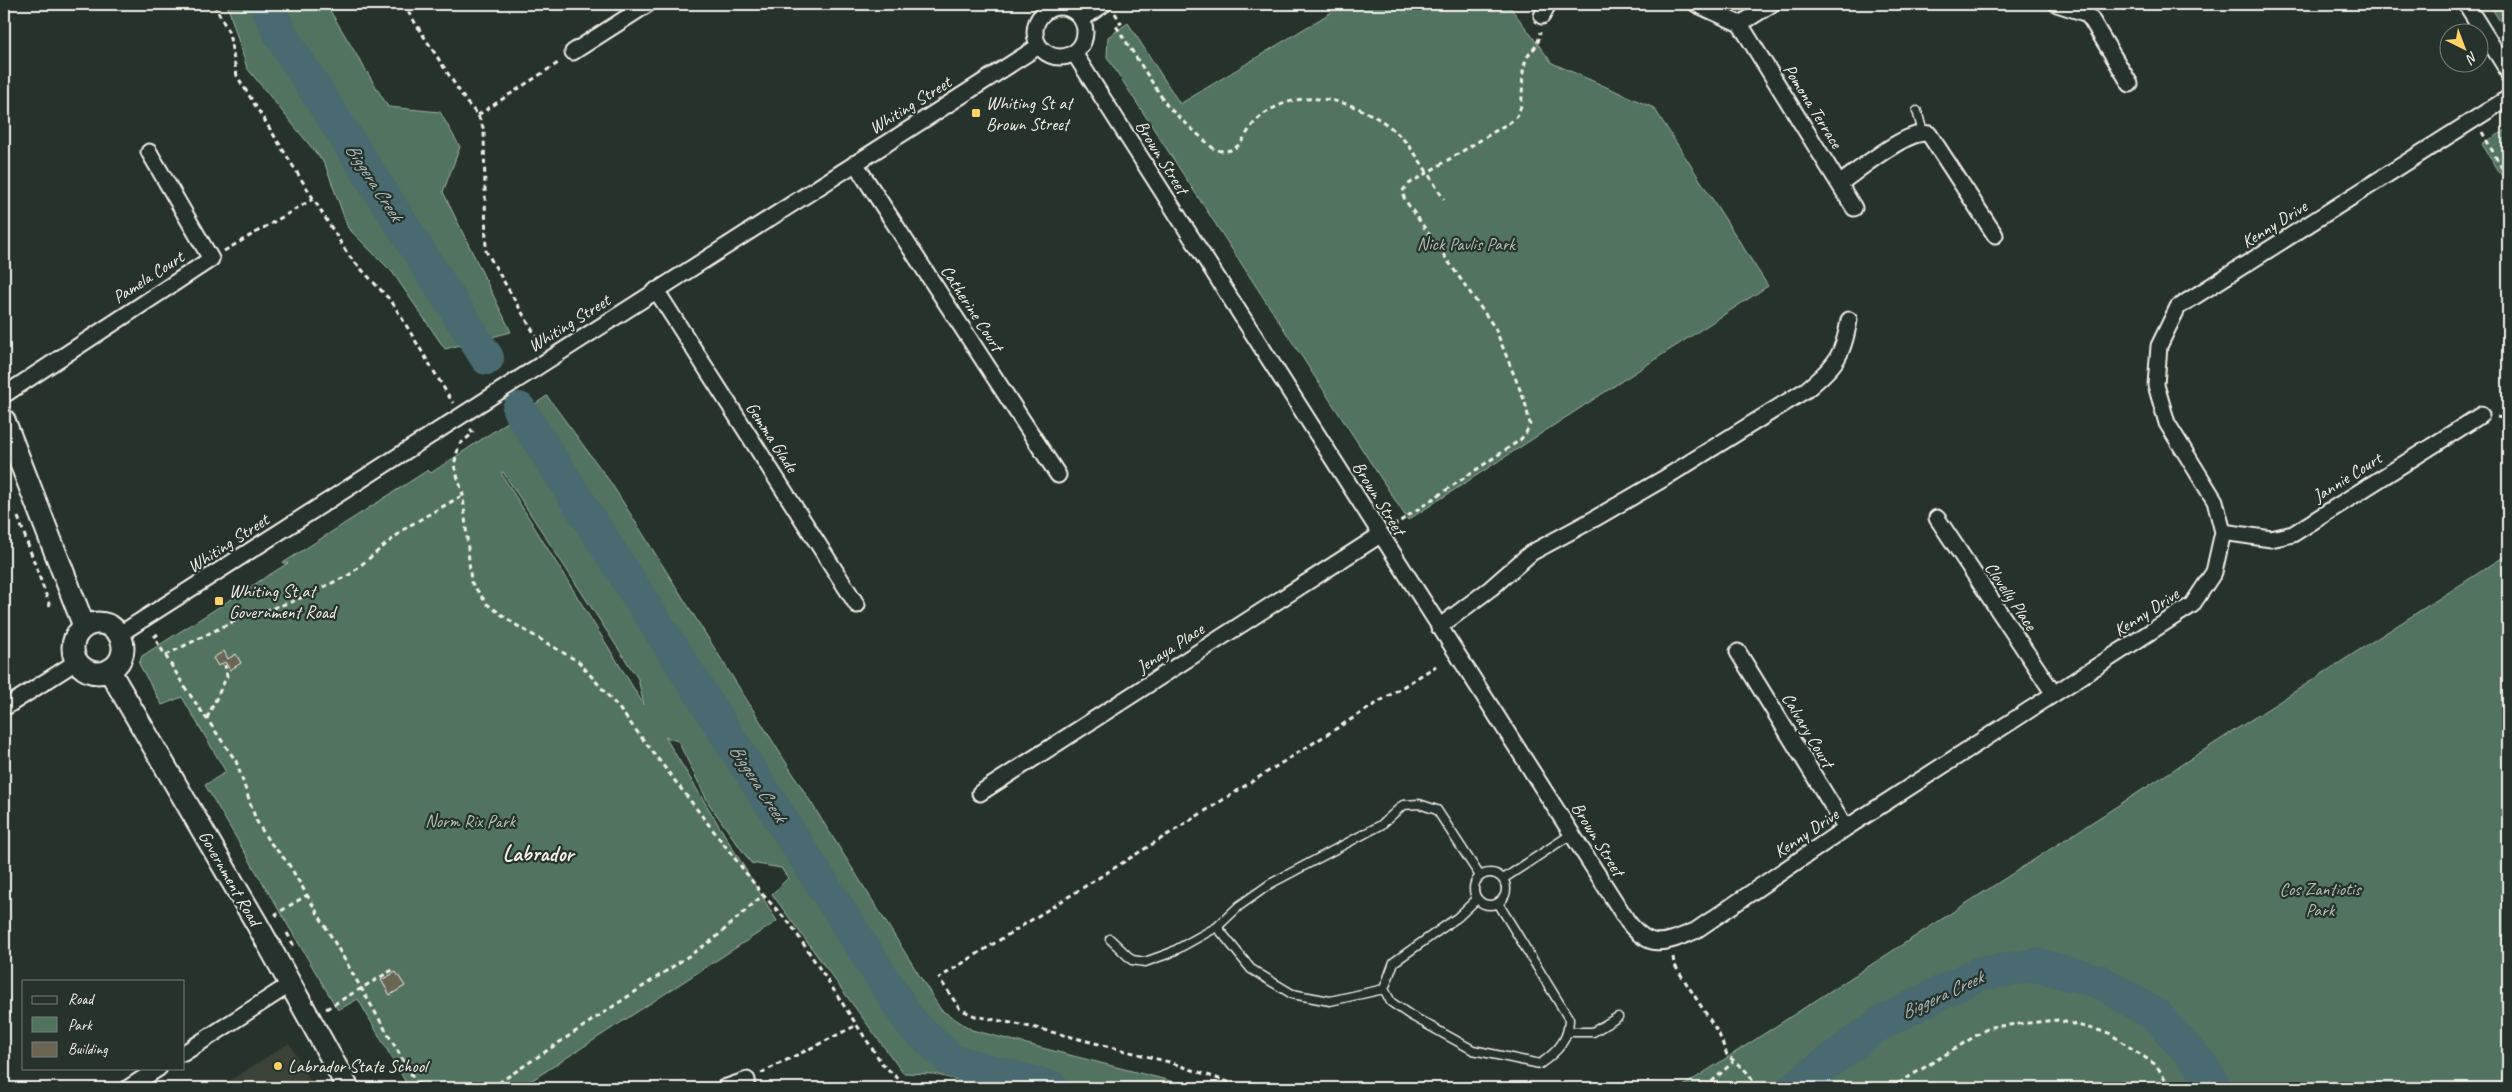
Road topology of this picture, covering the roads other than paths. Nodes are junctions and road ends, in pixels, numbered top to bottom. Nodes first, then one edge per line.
1 (648, 4) edge
2 (1696, 4) edge
3 (1772, 4) edge
4 (2057, 4) edge
5 (2466, 4) edge
6 (1044, 7) edge
7 (1109, 7) edge
8 (1082, 19) junction
9 (1740, 24) junction
10 (1039, 46) junction
11 (573, 52) road end
12 (1074, 53) junction
13 (2508, 71) edge
14 (2130, 84) dead end
15 (2508, 98) edge
16 (1917, 111) dead end
17 (1923, 132) junction
18 (149, 152) dead end
19 (854, 163) junction
20 (1839, 184) junction
21 (1854, 208) dead end
22 (1995, 234) dead end
23 (656, 290) junction
24 (1850, 320) dead end
25 (4, 395) edge
26 (2481, 415) dead end
27 (4, 422) edge
28 (1058, 475) dead end
29 (1937, 518) dead end
30 (2224, 532) junction
31 (1380, 535) junction
32 (857, 605) dead end
33 (84, 626) junction
34 (1439, 627) junction
35 (120, 634) junction
36 (1738, 652) dead end
37 (76, 662) junction
38 (109, 670) junction
39 (2054, 694) junction
40 (4, 708) edge
41 (980, 793) dead end
42 (1846, 828) junction
43 (1573, 834) junction
44 (1480, 876) junction
45 (1503, 879) junction
46 (1477, 899) junction
47 (1498, 903) junction
48 (1217, 927) junction
49 (1110, 939) dead end
50 (1669, 942) joint
51 (289, 985) junction
52 (1384, 989) junction
53 (1618, 1017) dead end
54 (1569, 1032) junction
55 (185, 1052) edge
56 (156, 1070) edge
57 (748, 1080) road end
58 (128, 1088) edge
59 (348, 1088) edge
60 (724, 1088) edge

1 - 11 street
2 - 9 street
3 - 9 street
4 - 14 street
5 - 13 street
6 - 8 street
6 - 10 street
7 - 8 street
8 - 12 street
9 - 20 street, Pomona Terrace
10 - 12 street
10 - 19 street, Whiting Street
12 - 31 street, Brown Street
15 - 30 street, Kenny Drive
16 - 17 lane
17 - 20 street
17 - 22 street
18 - 25 street, Pamela Court
19 - 23 street, Whiting Street
19 - 28 street, Catherine Court
20 - 21 street, Pomona Terrace
23 - 32 street, Gemma Glade
23 - 35 street, Whiting Street
24 - 34 street
26 - 30 street, Jannie Court
27 - 33 main road
29 - 39 street, Clovelly Place
30 - 39 street, Kenny Drive
31 - 34 street, Brown Street
31 - 41 street, Jenaya Place
33 - 35 main road
33 - 37 main road
34 - 43 street, Brown Street
35 - 38 main road
36 - 42 street, Calvary Court
37 - 38 main road
37 - 40 street
38 - 51 main road, Government Road
39 - 42 street, Kenny Drive
42 - 50 street, Kenny Drive
43 - 45 lane
43 - 50 street, Brown Street
44 - 45 lane
44 - 46 lane
44 - 48 lane
45 - 47 lane
46 - 47 lane
46 - 52 lane
47 - 54 lane
48 - 49 lane
48 - 52 lane
51 - 55 street
51 - 59 main road, Government Road
52 - 54 lane
53 - 54 lane
56 - 58 street
57 - 60 street

